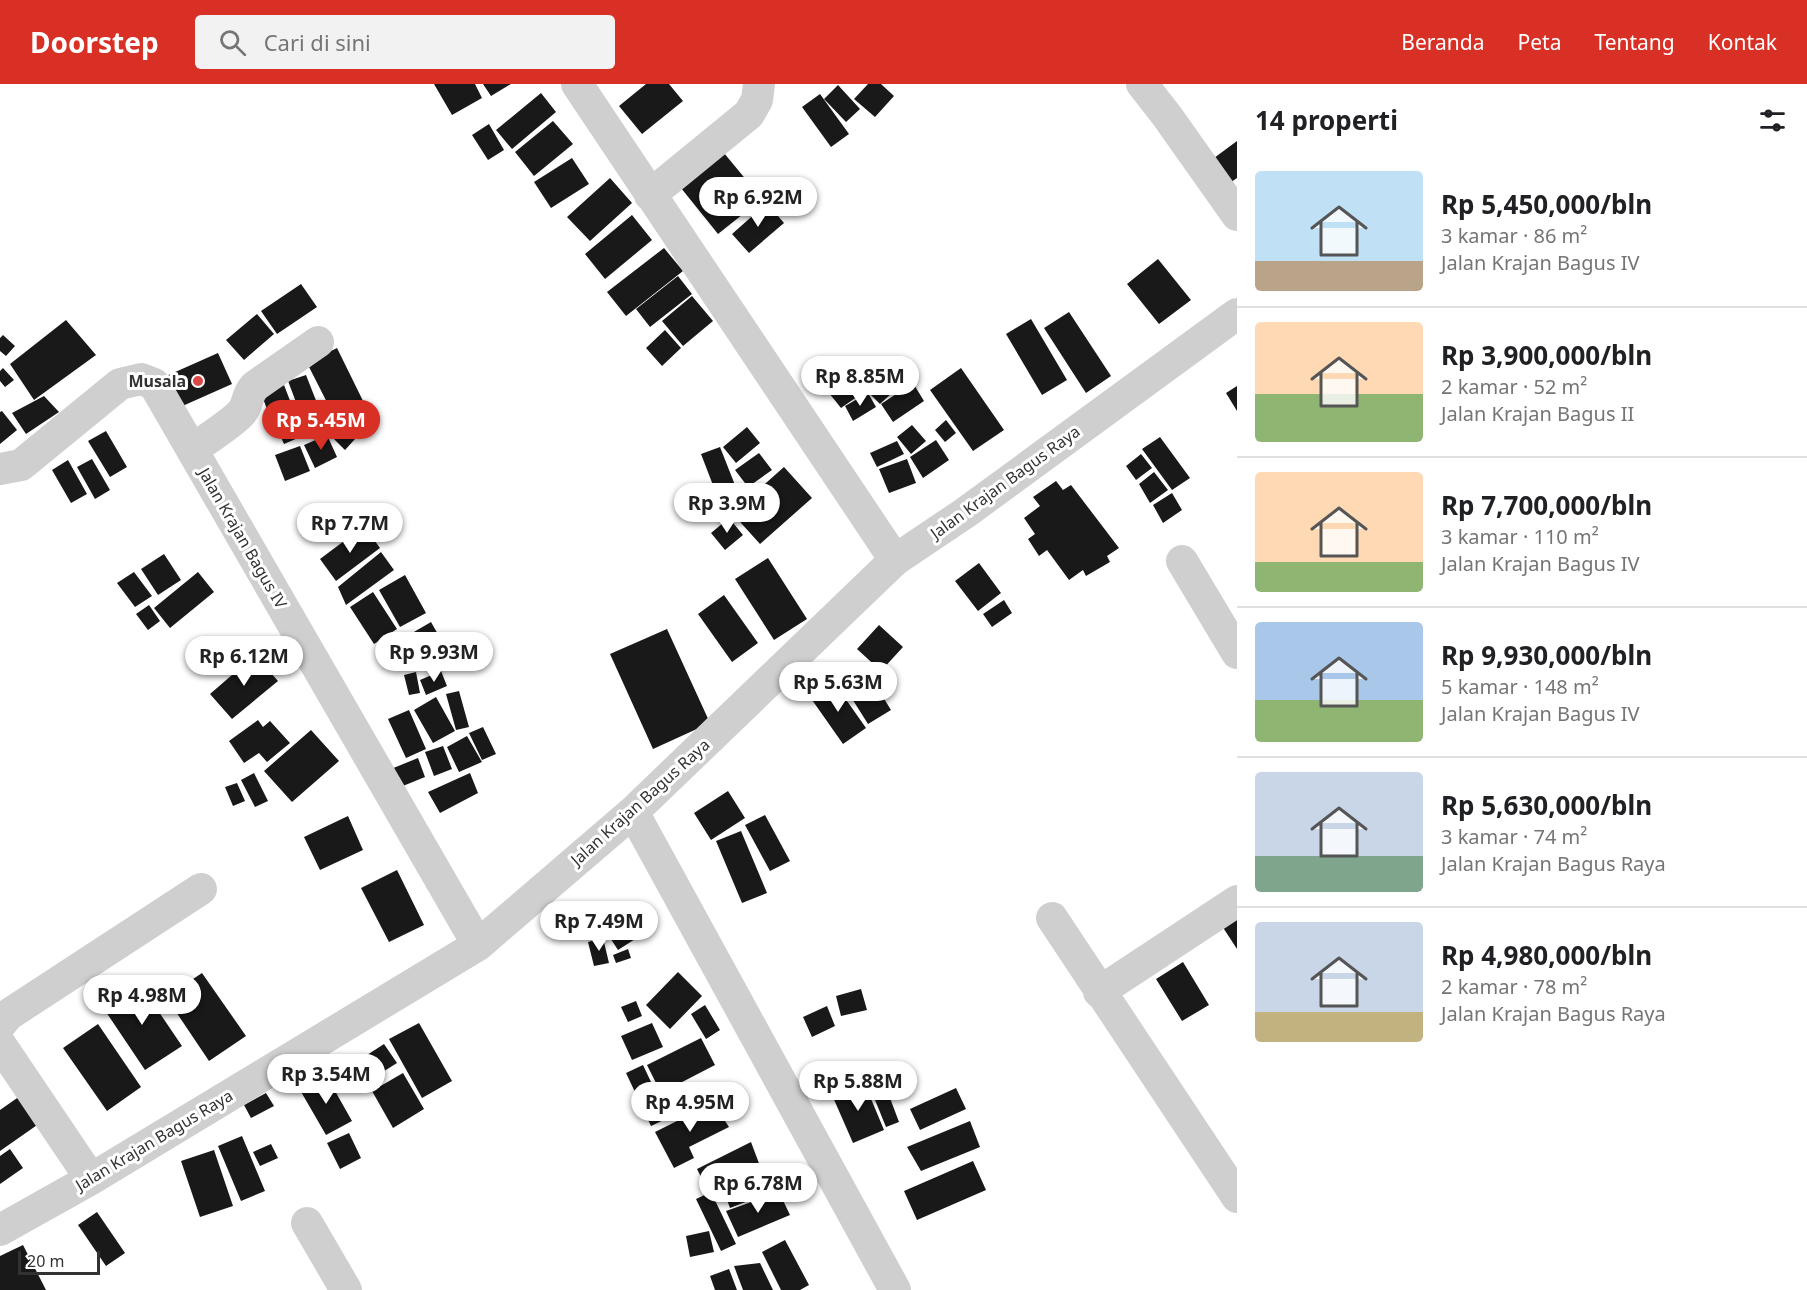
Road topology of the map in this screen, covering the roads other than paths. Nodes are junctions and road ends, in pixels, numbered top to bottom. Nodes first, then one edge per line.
1 (577, 84) edge
2 (759, 84) edge
3 (1142, 84) edge
4 (650, 195) junction
5 (1237, 215) edge
6 (1237, 314) edge
7 (318, 342) dead end
8 (192, 450) junction
9 (0, 469) edge
10 (896, 560) junction
11 (1182, 561) dead end
12 (1237, 653) edge
13 (633, 812) junction
14 (201, 889) dead end
15 (1237, 902) edge
16 (1052, 918) dead end
17 (478, 945) junction
18 (1100, 992) junction
19 (0, 1025) edge
20 (0, 1044) edge
21 (91, 1179) junction
22 (1237, 1197) edge
23 (307, 1223) dead end
24 (0, 1230) edge
25 (346, 1290) edge
26 (894, 1290) edge

1 - 4 street
2 - 4 street
3 - 5 street
4 - 10 street
6 - 10 street, Jalan Krajan Bagus Raya
7 - 8 street
8 - 9 street, Jalan Krajan Bagus IV
8 - 17 street, Jalan Krajan Bagus IV
10 - 13 street, Jalan Krajan Bagus Raya
11 - 12 street
13 - 17 street, Jalan Krajan Bagus Raya
13 - 26 street
14 - 19 street
15 - 18 street
16 - 18 street
17 - 21 street, Jalan Krajan Bagus Raya
18 - 22 street
20 - 21 street
21 - 24 street, Jalan Krajan Bagus Raya
23 - 25 street

